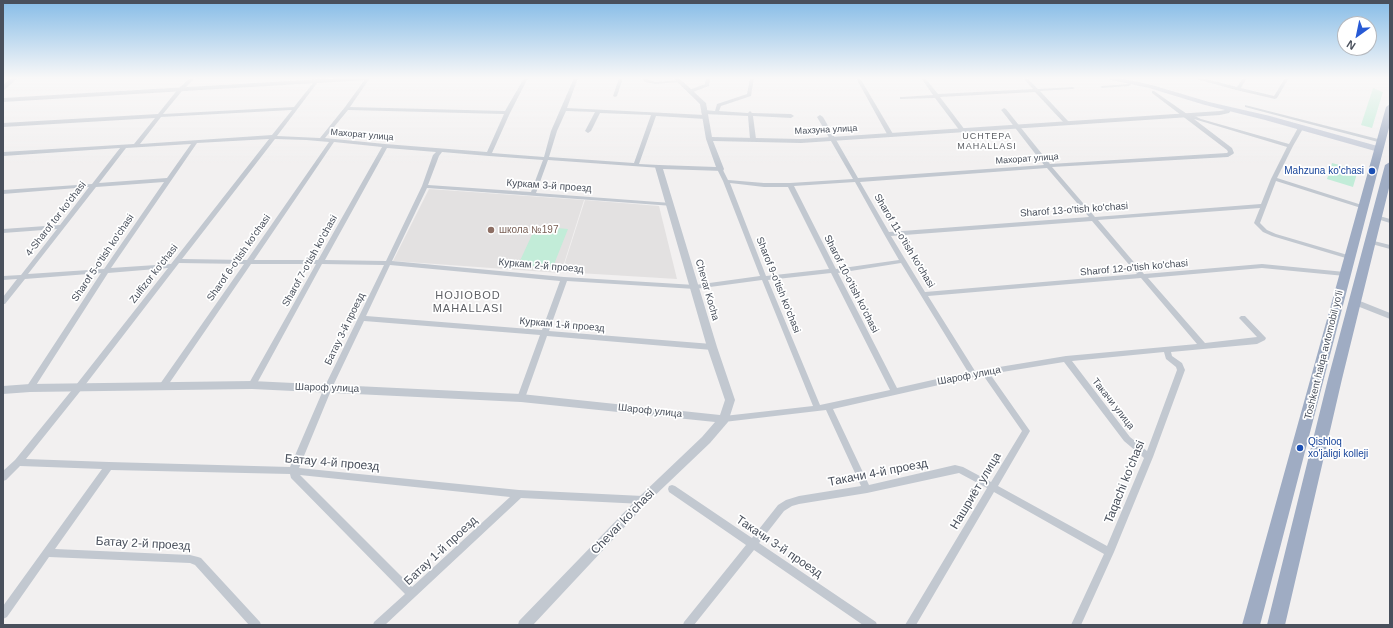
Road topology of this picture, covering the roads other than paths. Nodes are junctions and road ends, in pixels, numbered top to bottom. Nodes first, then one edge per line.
1 (166, 107) edge
2 (510, 107) edge
3 (703, 107) edge
4 (718, 107) edge
5 (875, 107) edge
6 (945, 107) edge
7 (1052, 107) edge
8 (1175, 107) edge
9 (1223, 107) edge
10 (1390, 107) edge
11 (295, 108) joint
12 (347, 108) joint
13 (564, 109) joint
14 (1229, 109) junction
15 (1245, 109) junction
16 (1004, 110) dead end
17 (598, 111) junction
18 (717, 111) junction
19 (507, 113) junction
20 (750, 113) junction
21 (704, 114) junction
22 (654, 115) junction
23 (1186, 115) junction
24 (159, 116) junction
25 (791, 116) dead end
26 (820, 117) dead end
27 (1066, 122) junction
28 (3, 125) edge
29 (1016, 126) junction
30 (1301, 127) junction
31 (962, 130) junction
32 (588, 131) dead end
33 (890, 134) junction
34 (272, 137) junction
35 (709, 139) junction
36 (753, 139) junction
37 (832, 139) junction
38 (321, 140) junction
39 (332, 141) junction
40 (195, 142) junction
41 (1379, 145) junction
42 (135, 146) junction
43 (385, 146) junction
44 (1290, 146) junction
45 (124, 147) junction
46 (441, 150) junction
47 (3, 154) edge
48 (489, 154) junction
49 (546, 159) junction
50 (636, 165) junction
51 (1390, 165) edge
52 (1048, 166) junction
53 (659, 167) junction
54 (720, 169) junction
55 (1274, 179) junction
56 (167, 180) junction
57 (855, 180) junction
58 (726, 181) junction
59 (790, 185) junction
60 (94, 186) junction
61 (425, 186) junction
62 (3, 192) edge
63 (533, 194) junction
64 (671, 205) junction
65 (1264, 206) junction
66 (1363, 207) junction
67 (1376, 216) junction
68 (1093, 218) junction
69 (1390, 221) edge
70 (62, 227) junction
71 (3, 231) edge
72 (887, 234) junction
73 (1355, 238) junction
74 (1370, 242) junction
75 (1390, 247) edge
76 (1350, 257) junction
77 (903, 261) junction
78 (249, 262) junction
79 (321, 262) junction
80 (174, 263) junction
81 (388, 263) junction
82 (107, 270) junction
83 (834, 271) junction
84 (1345, 274) junction
85 (23, 276) junction
86 (1144, 277) junction
87 (3, 278) edge
88 (764, 278) junction
89 (564, 279) junction
90 (695, 287) junction
91 (924, 294) junction
92 (3, 302) edge
93 (1355, 302) junction
94 (1390, 316) edge
95 (362, 318) junction
96 (1243, 318) dead end
97 (1333, 323) junction
98 (1348, 329) junction
99 (543, 334) junction
100 (1202, 345) junction
101 (712, 347) junction
102 (1167, 350) junction
103 (1066, 359) junction
104 (985, 372) junction
105 (973, 374) junction
106 (252, 385) junction
107 (163, 386) junction
108 (79, 387) junction
109 (30, 388) junction
110 (328, 388) junction
111 (3, 390) edge
112 (894, 391) junction
113 (521, 398) junction
114 (828, 407) junction
115 (818, 409) junction
116 (724, 419) junction
117 (1149, 457) junction
118 (18, 462) junction
119 (109, 466) junction
120 (294, 471) junction
121 (4, 474) edge
122 (991, 487) junction
123 (672, 489) dead end
124 (867, 489) junction
125 (519, 494) junction
126 (643, 500) junction
127 (752, 544) junction
128 (1109, 552) junction
129 (47, 553) junction
130 (412, 594) junction
131 (3, 614) edge
132 (256, 625) edge
133 (378, 625) edge
134 (524, 625) edge
135 (688, 625) edge
136 (872, 625) edge
137 (910, 625) edge
138 (1076, 625) edge
139 (1251, 625) edge
140 (1276, 625) edge

1 - 24 street
2 - 19 street
3 - 21 street
4 - 18 street
5 - 33 street
6 - 31 street
7 - 27 street
8 - 23 street, Махорат улица
9 - 14 main road
10 - 41 highway, Toshkent halqa avtomobil yo'li
11 - 24 street
11 - 34 street, Zulfizor ko'chasi
12 - 19 street
12 - 38 street
13 - 17 street
13 - 49 street
14 - 15 main road
14 - 23 street, Махзуна улица
15 - 30 main road
15 - 41 street
16 - 29 street
17 - 22 street
17 - 32 street
18 - 20 street
18 - 21 street
19 - 48 street
20 - 25 street
20 - 36 street
21 - 22 street
21 - 35 street
22 - 50 street
23 - 27 street, Махзуна улица
23 - 44 street
23 - 52 street, Махорат улица
24 - 28 street
24 - 42 street
26 - 37 street, Sharof 11-o'tish ko'chasi
27 - 29 street, Махзуна улица
29 - 31 street, Махзуна улица
29 - 52 street
30 - 41 main road
30 - 44 street
31 - 33 street, Махзуна улица
33 - 37 street, Махзуна улица
34 - 38 street, Махорат улица
34 - 40 street, Махорат улица
34 - 80 street, Zulfizor ko'chasi
35 - 36 street, Махзуна улица
35 - 54 street
36 - 37 street, Махзуна улица
37 - 57 street, Sharof 11-o'tish ko'chasi
38 - 39 street, Махорат улица
39 - 43 street, Махорат улица
39 - 78 street, Sharof 6-o'tish ko'chasi
40 - 42 street, Махорат улица
40 - 56 street, Sharof 5-o'tish ko'chasi
41 - 66 highway, Toshkent halqa avtomobil yo'li
42 - 45 street, Махорат улица
43 - 46 street, Махорат улица
43 - 79 street, Sharof 7-o'tish ko'chasi
44 - 55 street
45 - 47 street, Махорат улица
45 - 60 street, 4-Sharof tor ko'chasi
46 - 48 street, Махорат улица
46 - 61 street, Батау 3-й проезд
48 - 49 street, Махорат улица
49 - 50 street, Махорат улица
49 - 63 street
50 - 53 street, Махорат улица
51 - 67 highway, Toshkent halqa avtomobil yo'li
52 - 57 street, Махорат улица
52 - 68 street
53 - 54 street, Махорат улица
53 - 64 street, Chevar Kocha
54 - 58 street, Sharof 9-o'tish ko'chasi
55 - 65 street
55 - 66 street
56 - 60 street
56 - 82 street, Sharof 5-o'tish ko'chasi
57 - 59 street, Махорат улица
57 - 72 street, Sharof 11-o'tish ko'chasi
58 - 59 street, Махорат улица
58 - 88 street, Sharof 9-o'tish ko'chasi
59 - 83 street, Sharof 10-o'tish ko'chasi
60 - 62 street
60 - 70 street, 4-Sharof tor ko'chasi
61 - 63 street, Куркам 3-й проезд
61 - 81 street, Батау 3-й проезд
63 - 64 street, Куркам 3-й проезд
64 - 90 street, Chevar Kocha
65 - 68 street, Sharof 13-o'tish ko'chasi
65 - 76 street
66 - 73 highway, Toshkent halqa avtomobil yo'li
67 - 69 street
67 - 74 highway, Toshkent halqa avtomobil yo'li
68 - 72 street, Sharof 13-o'tish ko'chasi
68 - 86 street
70 - 71 street
70 - 85 street, 4-Sharof tor ko'chasi
72 - 77 street, Sharof 11-o'tish ko'chasi
73 - 74 highway
73 - 76 highway, Toshkent halqa avtomobil yo'li
74 - 75 street
74 - 93 highway, Toshkent halqa avtomobil yo'li
76 - 84 highway, Toshkent halqa avtomobil yo'li
77 - 83 street, Куркам 2-й проезд
77 - 91 street, Sharof 11-o'tish ko'chasi
78 - 79 street, Куркам 2-й проезд
78 - 80 street, Куркам 2-й проезд
78 - 107 street, Sharof 6-o'tish ko'chasi
79 - 81 street, Куркам 2-й проезд
79 - 106 street, Sharof 7-o'tish ko'chasi
80 - 82 street, Куркам 2-й проезд
80 - 108 street, Zulfizor ko'chasi
81 - 89 street, Куркам 2-й проезд
81 - 95 street, Батау 3-й проезд
82 - 85 street, Куркам 2-й проезд
82 - 109 street, Sharof 5-o'tish ko'chasi
83 - 88 street, Куркам 2-й проезд
83 - 112 street, Sharof 10-o'tish ko'chasi
84 - 86 street, Sharof 12-o'tish ko'chasi
84 - 97 highway, Toshkent halqa avtomobil yo'li
85 - 87 street, Куркам 2-й проезд
85 - 92 street, 4-Sharof tor ko'chasi
86 - 91 street, Sharof 12-o'tish ko'chasi
86 - 100 street
88 - 90 street, Куркам 2-й проезд
88 - 115 street, Sharof 9-o'tish ko'chasi
89 - 90 street, Куркам 2-й проезд
89 - 99 street
90 - 101 street, Chevar Kocha
91 - 105 street, Sharof 11-o'tish ko'chasi
93 - 94 street
93 - 98 highway, Toshkent halqa avtomobil yo'li
95 - 99 street, Куркам 1-й проезд
95 - 110 street, Батау 3-й проезд
96 - 100 street, Шароф улица
97 - 98 highway
97 - 139 highway, Toshkent halqa avtomobil yo'li
98 - 140 highway, Toshkent halqa avtomobil yo'li
99 - 101 street, Куркам 1-й проезд
99 - 113 street
100 - 102 street, Шароф улица
101 - 116 street, Chevar Kocha
102 - 103 street, Шароф улица
102 - 117 street, Taqachi koʻchasi
103 - 104 street, Шароф улица
103 - 117 street, Такачи улица
104 - 105 street, Шароф улица
104 - 122 street, Нашриёт улица
105 - 112 street, Шароф улица
106 - 107 street, Шароф улица
106 - 110 street, Шароф улица
107 - 108 street, Шароф улица
108 - 109 street, Шароф улица
108 - 118 street, Zulfizor ko'chasi
109 - 111 street, Шароф улица
110 - 113 street, Шароф улица
110 - 120 street, Батау 3-й проезд
112 - 114 street, Шароф улица
113 - 116 street, Шароф улица
114 - 115 street, Шароф улица
114 - 124 street
115 - 116 street, Шароф улица
116 - 126 street, Chevar ko'chasi
117 - 128 street, Taqachi koʻchasi
118 - 119 street, Батау 4-й проезд
118 - 121 street, Zulfizor ko'chasi
119 - 120 street, Батау 4-й проезд
119 - 129 street
120 - 125 street, Батау 4-й проезд
120 - 130 street
122 - 124 street, Такачи 4-й проезд
122 - 128 street, Такачи 4-й проезд
122 - 137 street, Нашриёт улица
123 - 127 street, Такачи 3-й проезд
124 - 127 street, Такачи 4-й проезд
125 - 126 street, Батау 4-й проезд
125 - 130 street, Батау 1-й проезд
126 - 134 street, Chevar ko'chasi
127 - 135 street, Такачи 4-й проезд
127 - 136 street, Такачи 3-й проезд
128 - 138 street, Taqachi koʻchasi
129 - 131 street
129 - 132 street, Батау 2-й проезд
130 - 133 street, Батау 1-й проезд

